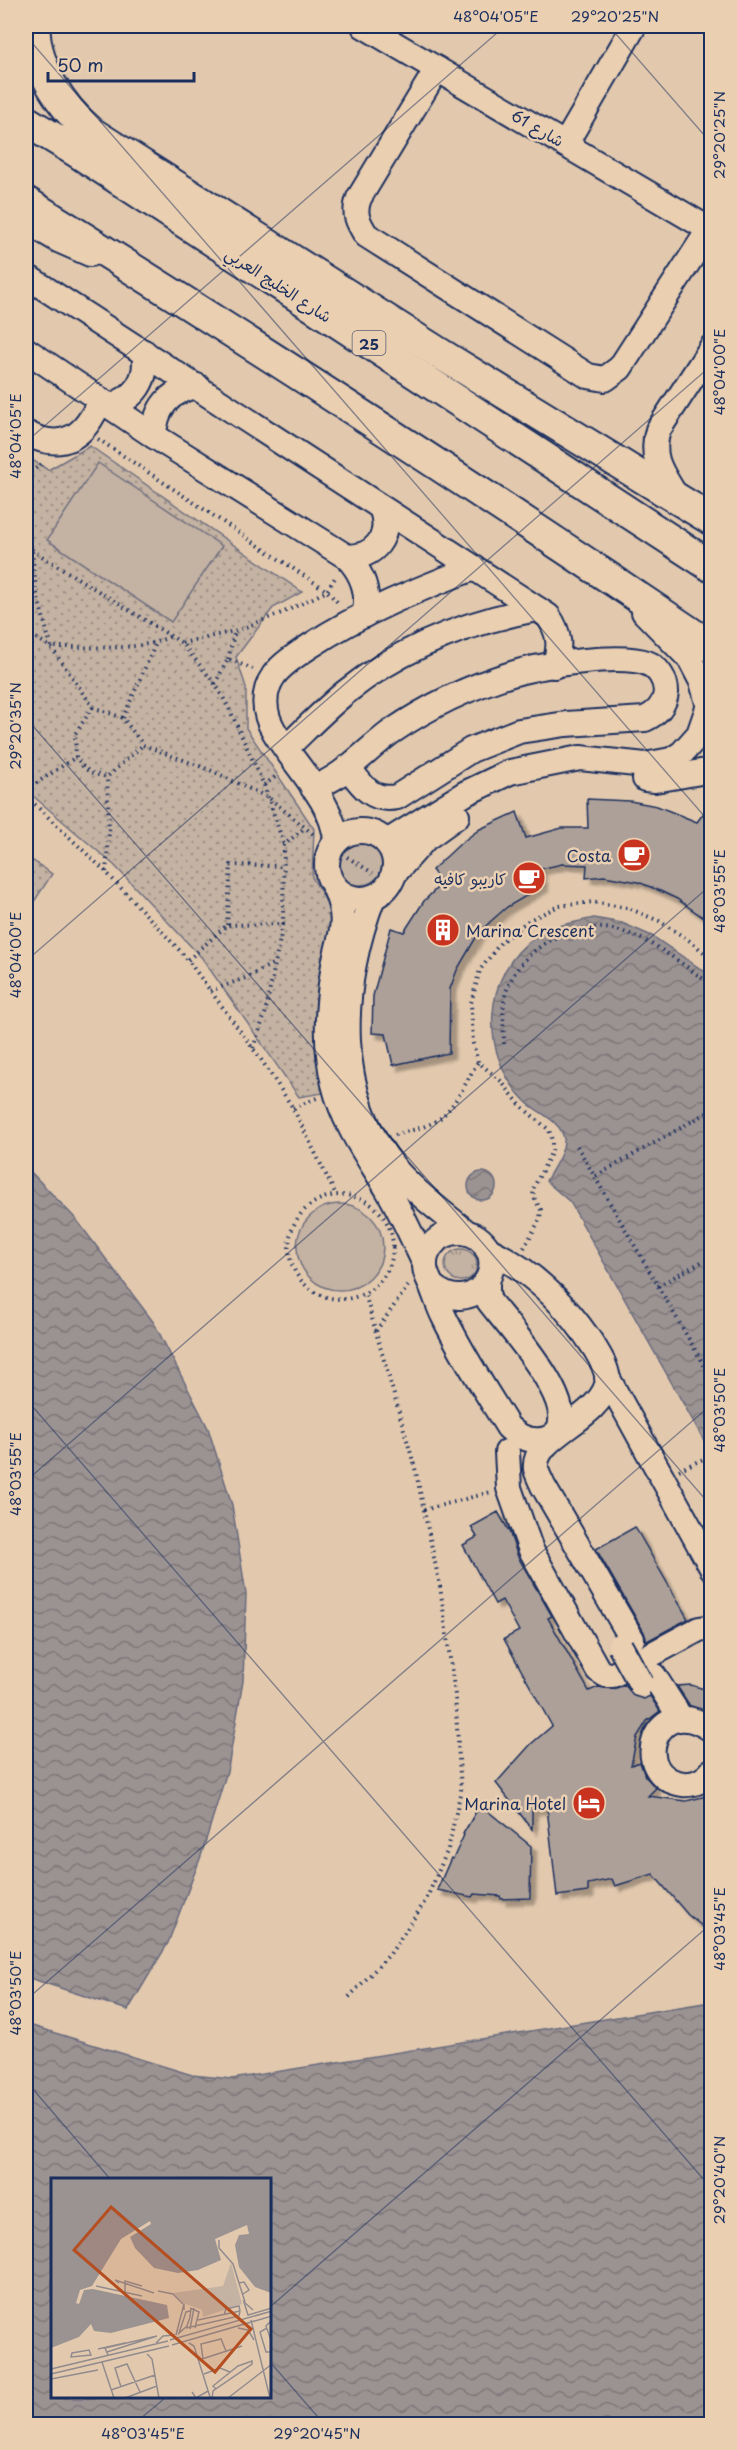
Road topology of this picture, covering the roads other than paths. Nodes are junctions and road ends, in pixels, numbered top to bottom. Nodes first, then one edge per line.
1 (34, 26) edge
2 (364, 26) edge
3 (634, 26) edge
4 (437, 69) junction
5 (26, 121) edge
6 (566, 143) junction
7 (108, 144) junction
8 (26, 201) edge
9 (26, 221) edge
10 (190, 226) junction
11 (710, 230) edge
12 (26, 276) edge
13 (158, 284) junction
14 (295, 294) junction
15 (711, 347) edge
16 (26, 350) edge
17 (144, 352) junction
18 (440, 353) junction
19 (197, 386) junction
20 (104, 403) junction
21 (26, 433) edge
22 (154, 436) junction
23 (677, 498) junction
24 (382, 510) junction
25 (711, 520) edge
26 (347, 557) junction
27 (711, 567) edge
28 (474, 568) junction
29 (613, 580) junction
30 (537, 609) junction
31 (358, 618) junction
32 (711, 647) edge
33 (554, 666) junction
34 (710, 713) edge
35 (519, 731) junction
36 (580, 758) junction
37 (285, 759) junction
38 (711, 770) edge
39 (331, 778) junction
40 (364, 831) junction
41 (336, 841) junction
42 (387, 842) junction
43 (393, 875) junction
44 (334, 886) junction
45 (373, 897) junction
46 (466, 1232) junction
47 (488, 1250) junction
48 (428, 1275) junction
49 (488, 1281) junction
50 (607, 1377) junction
51 (585, 1415) junction
52 (633, 1422) junction
53 (508, 1427) junction
54 (556, 1435) junction
55 (507, 1452) junction
56 (711, 1568) edge
57 (707, 1624) edge
58 (626, 1643) junction
59 (672, 1721) junction
60 (711, 1730) edge
61 (711, 1771) edge

1 - 7 main road
2 - 4 street, شارع 61
3 - 6 street
4 - 6 street, شارع 61
4 - 11 street
5 - 10 main road, شارع الخليج العربي / 25
6 - 11 street, شارع 61
7 - 10 main road
7 - 18 main road
8 - 13 main road
9 - 13 street
10 - 14 main road, شارع الخليج العربي / 25
12 - 17 street
13 - 29 main road
14 - 18 main road
14 - 27 main road, شارع الخليج العربي / 25
15 - 23 street
16 - 20 street
17 - 19 street
17 - 20 street
18 - 23 main road
19 - 22 street
19 - 24 street
20 - 21 street
20 - 22 street
22 - 26 street
23 - 25 main road
24 - 26 street
24 - 28 street
26 - 31 street
28 - 30 street
28 - 31 street
29 - 32 main road
29 - 34 street
30 - 33 street
30 - 37 street
31 - 37 street
33 - 35 street
33 - 39 street
34 - 36 street
35 - 36 street
35 - 39 street
36 - 42 street
37 - 39 street
38 - 43 street
39 - 40 street
39 - 41 street
40 - 41 street
40 - 42 street
41 - 44 street
42 - 43 street
43 - 45 street
44 - 45 street
44 - 48 street
45 - 46 street
46 - 47 street
46 - 48 street
47 - 49 street
47 - 50 street
48 - 49 street
48 - 53 street
49 - 54 street
50 - 51 street
50 - 52 street
51 - 52 street
51 - 54 street
52 - 56 street
53 - 54 street
53 - 55 street
54 - 58 street
55 - 57 street
55 - 58 street
58 - 59 street
59 - 60 street
59 - 61 street

